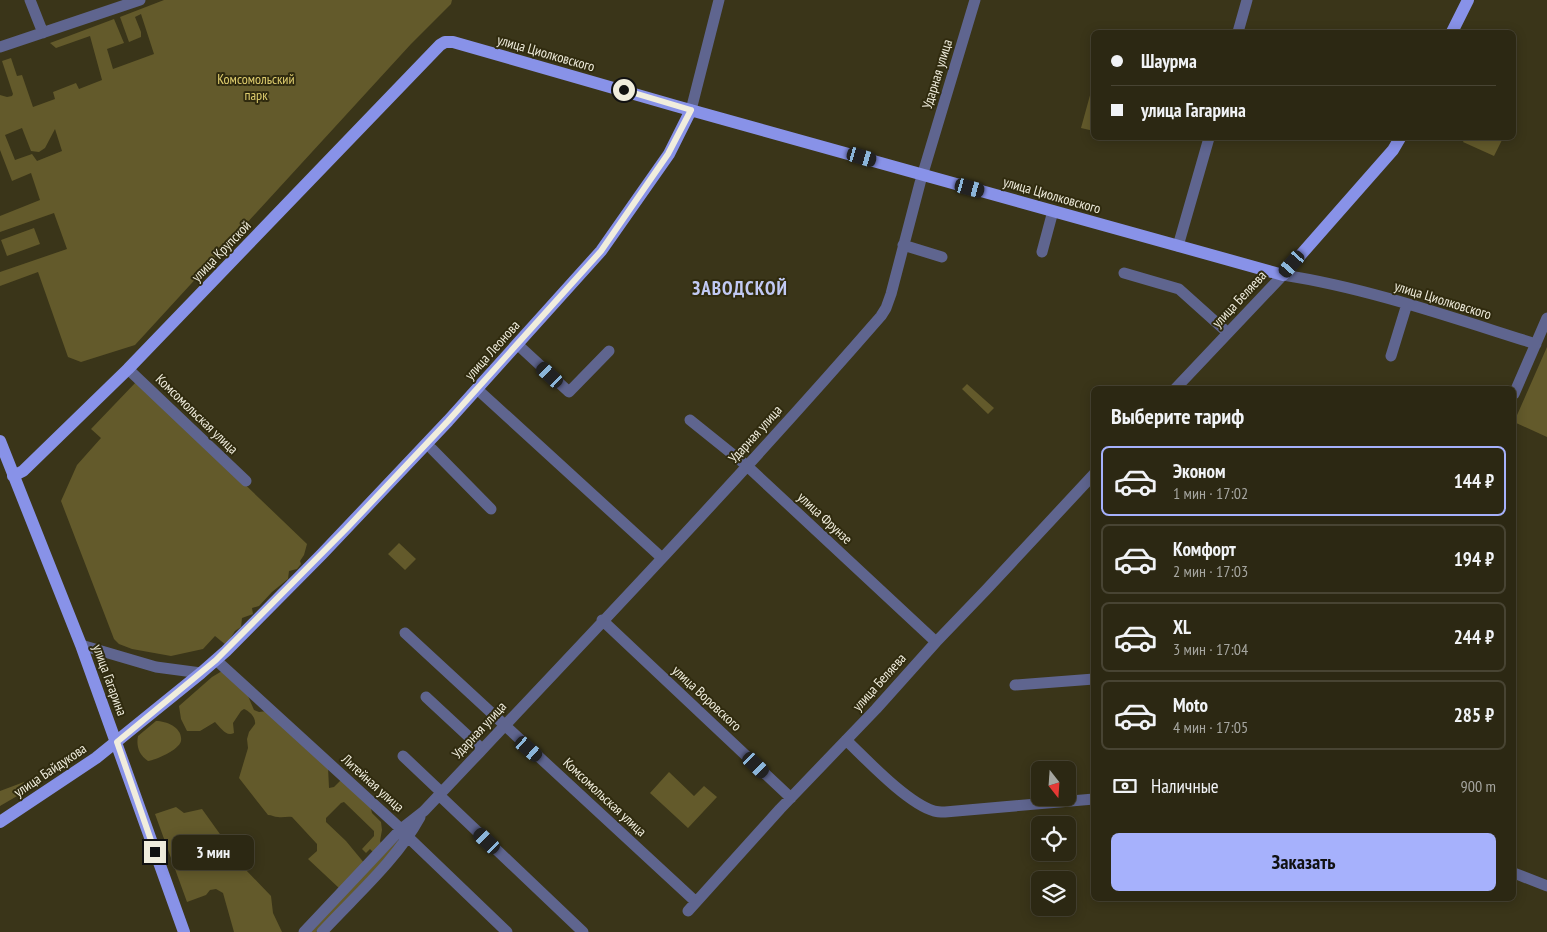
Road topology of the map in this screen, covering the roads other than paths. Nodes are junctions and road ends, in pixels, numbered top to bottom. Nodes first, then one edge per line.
1 (30, 0) edge
2 (140, 0) edge
3 (719, 0) edge
4 (975, 0) edge
5 (1247, 0) edge
6 (1468, 0) edge
7 (1239, 30) edge
8 (1453, 30) edge
9 (43, 33) junction
10 (445, 42) joint
11 (0, 48) edge
12 (691, 110) junction
13 (1208, 140) edge
14 (1399, 140) edge
15 (923, 174) junction
16 (1053, 211) junction
17 (903, 245) junction
18 (1178, 246) junction
19 (1042, 252) dead end
20 (942, 257) dead end
21 (1124, 274) dead end
22 (1283, 275) junction
23 (1407, 304) junction
24 (1547, 318) edge
25 (1228, 333) junction
26 (518, 344) junction
27 (1536, 344) junction
28 (609, 351) dead end
29 (1391, 356) dead end
30 (128, 369) junction
31 (1178, 386) edge
32 (477, 389) junction
33 (1516, 389) edge
34 (690, 420) dead end
35 (0, 442) edge
36 (432, 449) dead end
37 (746, 466) junction
38 (13, 476) junction
39 (1091, 477) edge
40 (246, 482) dead end
41 (492, 509) dead end
42 (662, 558) junction
43 (602, 620) junction
44 (405, 633) dead end
45 (936, 642) junction
46 (81, 645) junction
47 (208, 667) junction
48 (1091, 679) edge
49 (1015, 685) dead end
50 (426, 697) dead end
51 (504, 725) junction
52 (846, 740) junction
53 (117, 742) junction
54 (482, 749) junction
55 (403, 756) dead end
56 (440, 794) junction
57 (791, 798) junction
58 (1091, 799) edge
59 (0, 822) edge
60 (405, 834) junction
61 (1516, 874) edge
62 (1547, 886) edge
63 (696, 902) junction
64 (688, 911) dead end
65 (184, 932) edge
66 (304, 932) edge
67 (322, 932) edge
68 (507, 932) edge
69 (582, 932) edge

1 - 9 street
2 - 9 street
3 - 12 street, улица Леонова
4 - 15 street, Ударная улица
5 - 7 street
6 - 8 main road
9 - 11 street
10 - 12 main road, улица Циолковского
10 - 30 main road, улица Крупской
12 - 15 main road, улица Циолковского
12 - 26 main road, улица Леонова
13 - 18 street
14 - 22 main road, улица Беляева
15 - 16 main road, улица Циолковского
15 - 17 street, Ударная улица
16 - 18 main road, улица Циолковского
16 - 19 street
17 - 20 street
17 - 37 street, Ударная улица
18 - 22 main road, улица Циолковского
21 - 25 street
22 - 23 street, улица Циолковского
22 - 25 street, улица Беляева
23 - 27 street, улица Циолковского
23 - 29 street
24 - 27 street
25 - 31 street, улица Беляева
26 - 28 street
26 - 32 main road, улица Леонова
27 - 33 street
30 - 38 main road, улица Крупской
30 - 40 street, Комсомольская улица
32 - 42 street
32 - 47 main road, улица Леонова
34 - 37 street, улица Фрунзе
35 - 38 main road, улица Гагарина
36 - 41 street
37 - 42 street, Ударная улица
37 - 45 street, улица Фрунзе
38 - 46 main road, улица Гагарина
39 - 45 street, улица Беляева
42 - 43 street, Ударная улица
43 - 51 street, Ударная улица
43 - 57 street, улица Воровского
44 - 51 street, Комсомольская улица
45 - 52 street, улица Беляева
46 - 47 street
46 - 53 main road, улица Гагарина
47 - 53 main road, улица Леонова
47 - 60 street, Литейная улица
48 - 49 street
50 - 54 street
51 - 54 street, Ударная улица
51 - 63 street, Комсомольская улица
52 - 57 street, улица Беляева
52 - 58 street
53 - 59 main road, улица Байдукова
53 - 65 main road, улица Гагарина
54 - 56 street, Ударная улица
55 - 56 street
56 - 60 street, Ударная улица
56 - 69 street
57 - 63 street, улица Беляева
60 - 66 street, Ударная улица
60 - 67 street, Ударная улица
60 - 68 street, Литейная улица
61 - 62 street
63 - 64 street, улица Беляева

